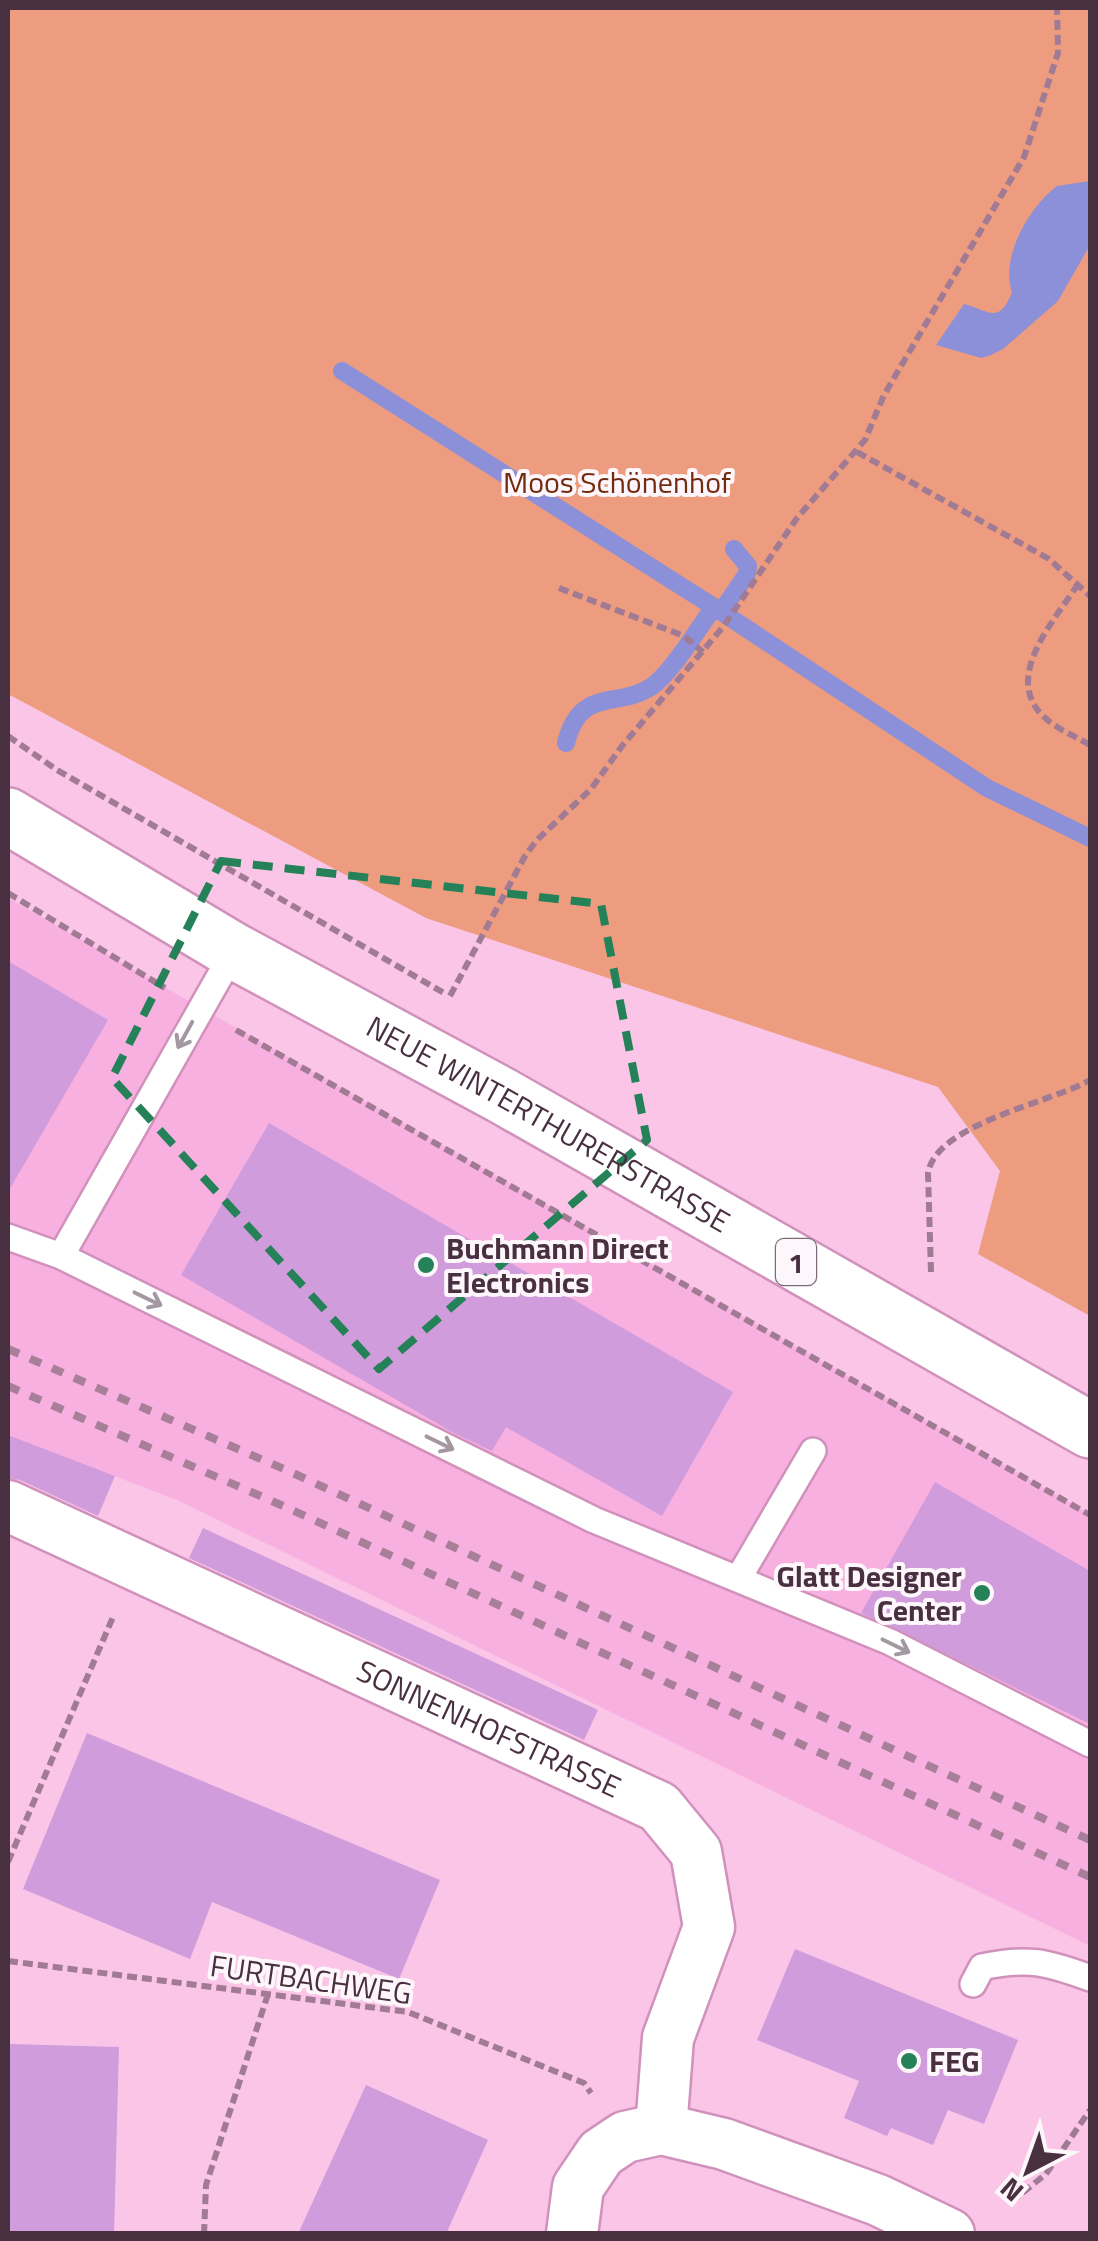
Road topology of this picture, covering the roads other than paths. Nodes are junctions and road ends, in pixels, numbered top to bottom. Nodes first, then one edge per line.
1 (8, 816) edge
2 (234, 951) junction
3 (8, 1237) edge
4 (61, 1256) junction
5 (1090, 1430) edge
6 (813, 1451) dead end
7 (8, 1506) edge
8 (738, 1579) junction
9 (1090, 1744) edge
10 (1090, 1978) edge
11 (973, 1984) dead end
12 (661, 2129) junction
13 (572, 2234) edge
14 (949, 2234) edge

1 - 2 main road, NEUE WINTERTHURERSTRASSE / 1
2 -> 4 lane
2 - 5 main road, NEUE WINTERTHURERSTRASSE / 1
3 - 4 lane
4 -> 8 lane
6 - 8 lane
7 - 12 street, SONNENHOFSTRASSE
8 -> 9 lane
10 - 11 lane
12 - 13 street
12 - 14 street

